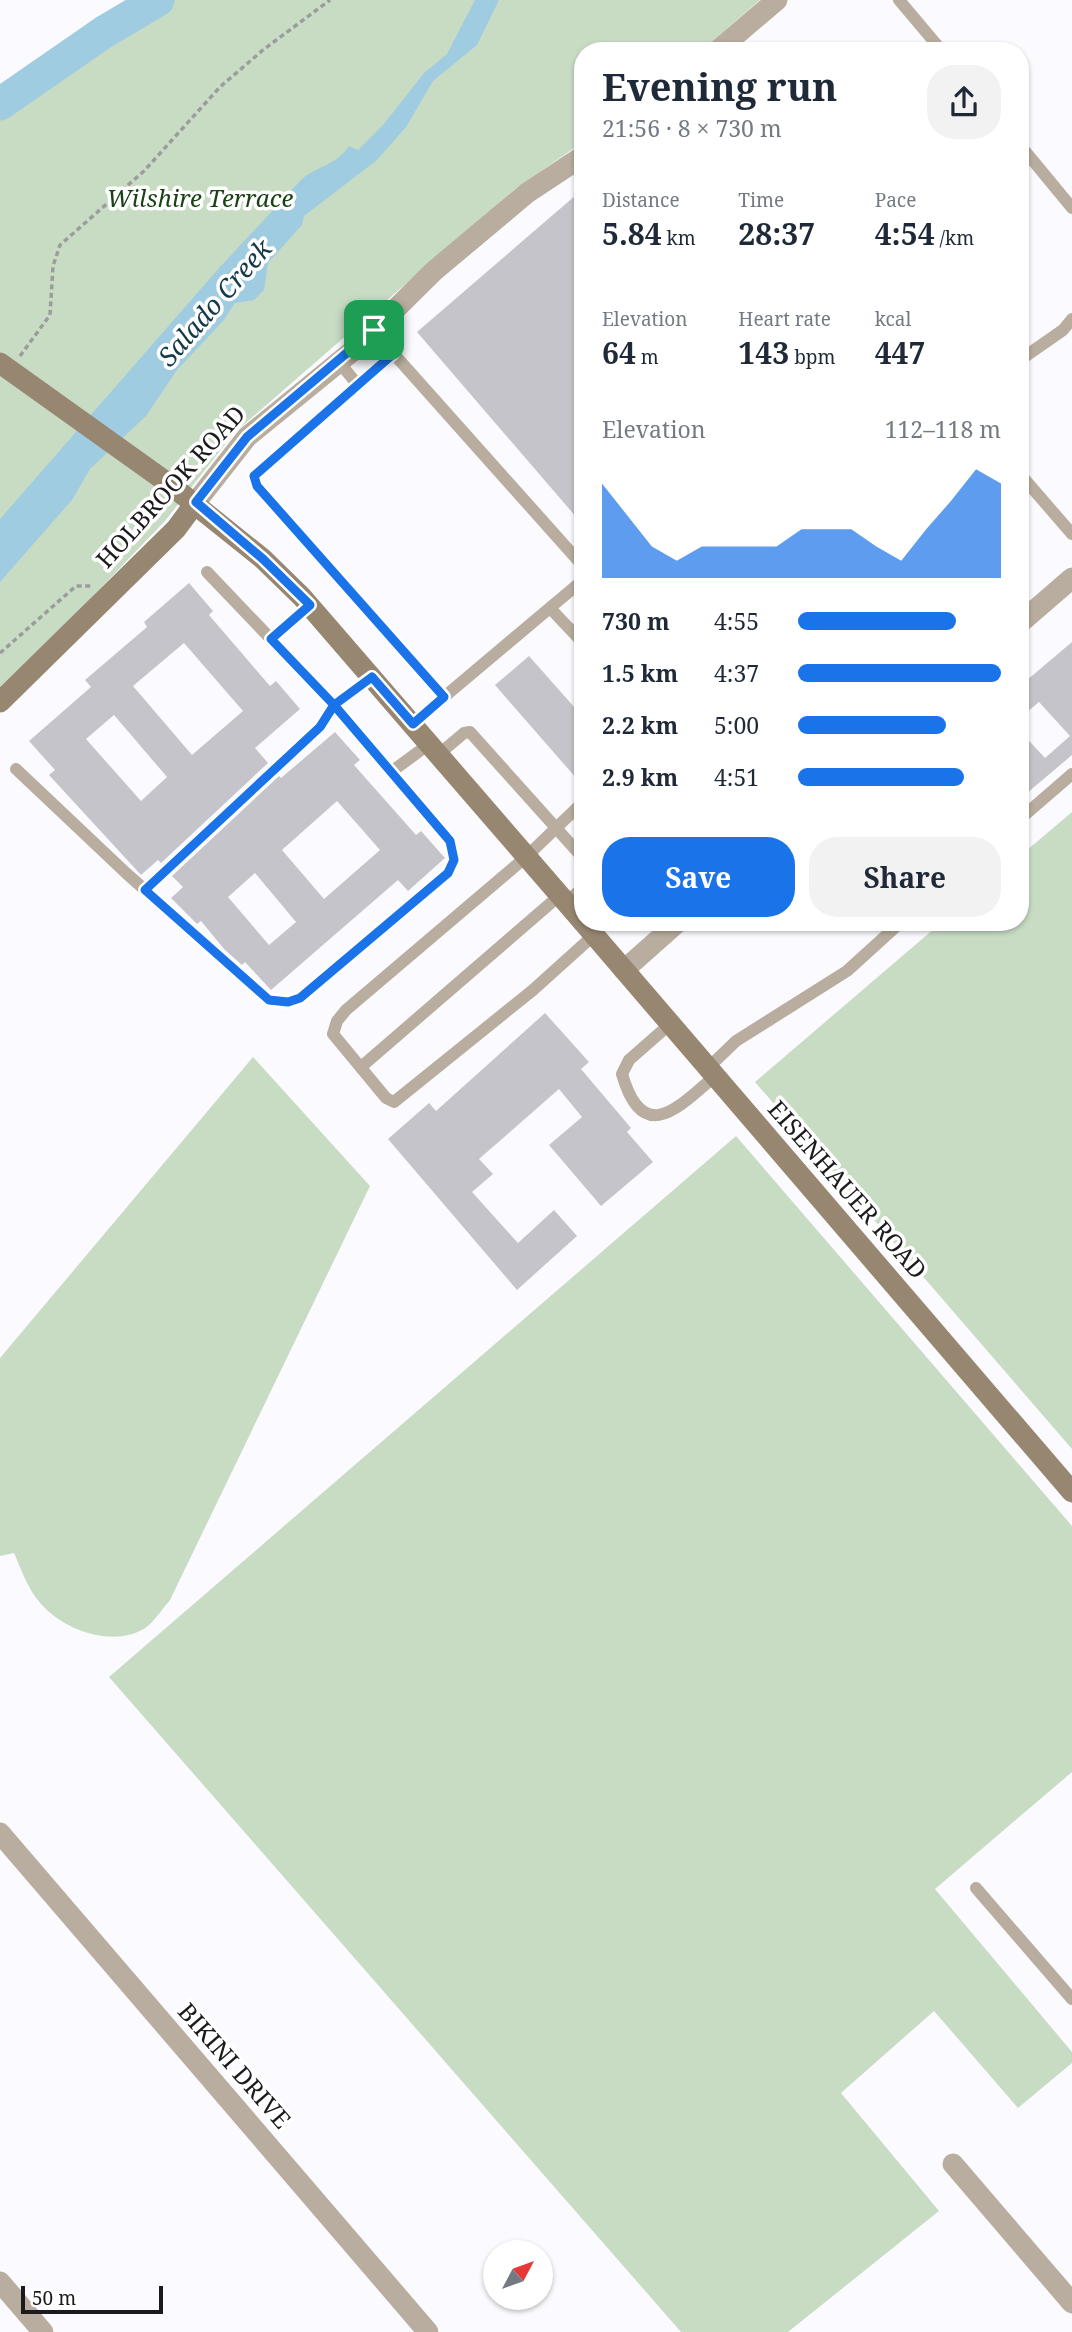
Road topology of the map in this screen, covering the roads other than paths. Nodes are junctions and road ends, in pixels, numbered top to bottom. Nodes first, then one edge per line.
1 (777, 0) edge
2 (900, 0) edge
3 (727, 42) edge
4 (935, 42) edge
5 (1029, 156) edge
6 (574, 162) edge
7 (1072, 208) edge
8 (1072, 319) edge
9 (374, 330) junction
10 (393, 354) junction
11 (1029, 354) edge
12 (9, 361) edge
13 (339, 362) junction
14 (357, 384) junction
15 (1029, 484) edge
16 (196, 502) junction
17 (1072, 534) edge
18 (574, 556) edge
19 (207, 572) dead end
20 (1072, 578) edge
21 (574, 588) edge
22 (310, 605) junction
23 (550, 608) junction
24 (1029, 615) edge
25 (574, 633) edge
26 (271, 639) junction
27 (372, 677) junction
28 (444, 697) junction
29 (0, 702) edge
30 (334, 705) junction
31 (413, 724) junction
32 (434, 749) junction
33 (16, 769) dead end
34 (391, 772) junction
35 (1072, 774) edge
36 (574, 810) edge
37 (1029, 812) edge
38 (556, 826) junction
39 (574, 847) edge
40 (526, 856) junction
41 (145, 890) junction
42 (574, 892) edge
43 (563, 899) junction
44 (574, 911) edge
45 (582, 931) edge
46 (591, 931) edge
47 (668, 931) edge
48 (891, 931) edge
49 (624, 970) junction
50 (670, 1024) junction
51 (361, 1068) junction
52 (711, 1072) junction
53 (1072, 1492) edge
54 (0, 1833) edge
55 (976, 1888) dead end
56 (1072, 1999) edge
57 (953, 2164) dead end
58 (0, 2282) edge
59 (1072, 2303) edge
60 (43, 2332) edge
61 (428, 2332) edge

1 - 3 street
2 - 4 lane
5 - 7 lane
6 - 9 street, HOLBROOK ROAD
8 - 11 lane
9 - 10 lane
9 - 13 street, HOLBROOK ROAD
10 - 14 lane
10 - 18 lane
12 - 16 main road, EISENHAUER ROAD, bridge
13 - 14 lane
13 - 16 street, HOLBROOK ROAD
14 - 28 lane
15 - 17 lane
16 - 22 main road, EISENHAUER ROAD
16 - 29 main road, HOLBROOK ROAD
19 - 26 lane
20 - 24 street
21 - 23 lane
22 - 26 lane
22 - 27 main road, EISENHAUER ROAD
23 - 25 lane
23 - 28 lane
26 - 30 lane
27 - 30 lane
27 - 31 main road, EISENHAUER ROAD
28 - 31 lane
30 - 34 lane
30 - 41 lane
31 - 32 main road, EISENHAUER ROAD
32 - 34 lane
32 - 38 lane
32 - 40 main road, EISENHAUER ROAD
33 - 41 lane
34 - 41 lane
35 - 37 lane
36 - 38 lane
38 - 39 lane
38 - 40 lane
40 - 43 main road, EISENHAUER ROAD
40 - 51 lane
42 - 43 lane
43 - 44 main road, EISENHAUER ROAD
43 - 51 lane
45 - 51 lane
46 - 49 main road, EISENHAUER ROAD
47 - 49 street
48 - 52 lane
49 - 50 main road, EISENHAUER ROAD
50 - 52 main road, EISENHAUER ROAD
50 - 52 lane
52 - 53 main road, EISENHAUER ROAD
54 - 61 street, BIKINI DRIVE
55 - 56 lane
57 - 59 street
58 - 60 street

